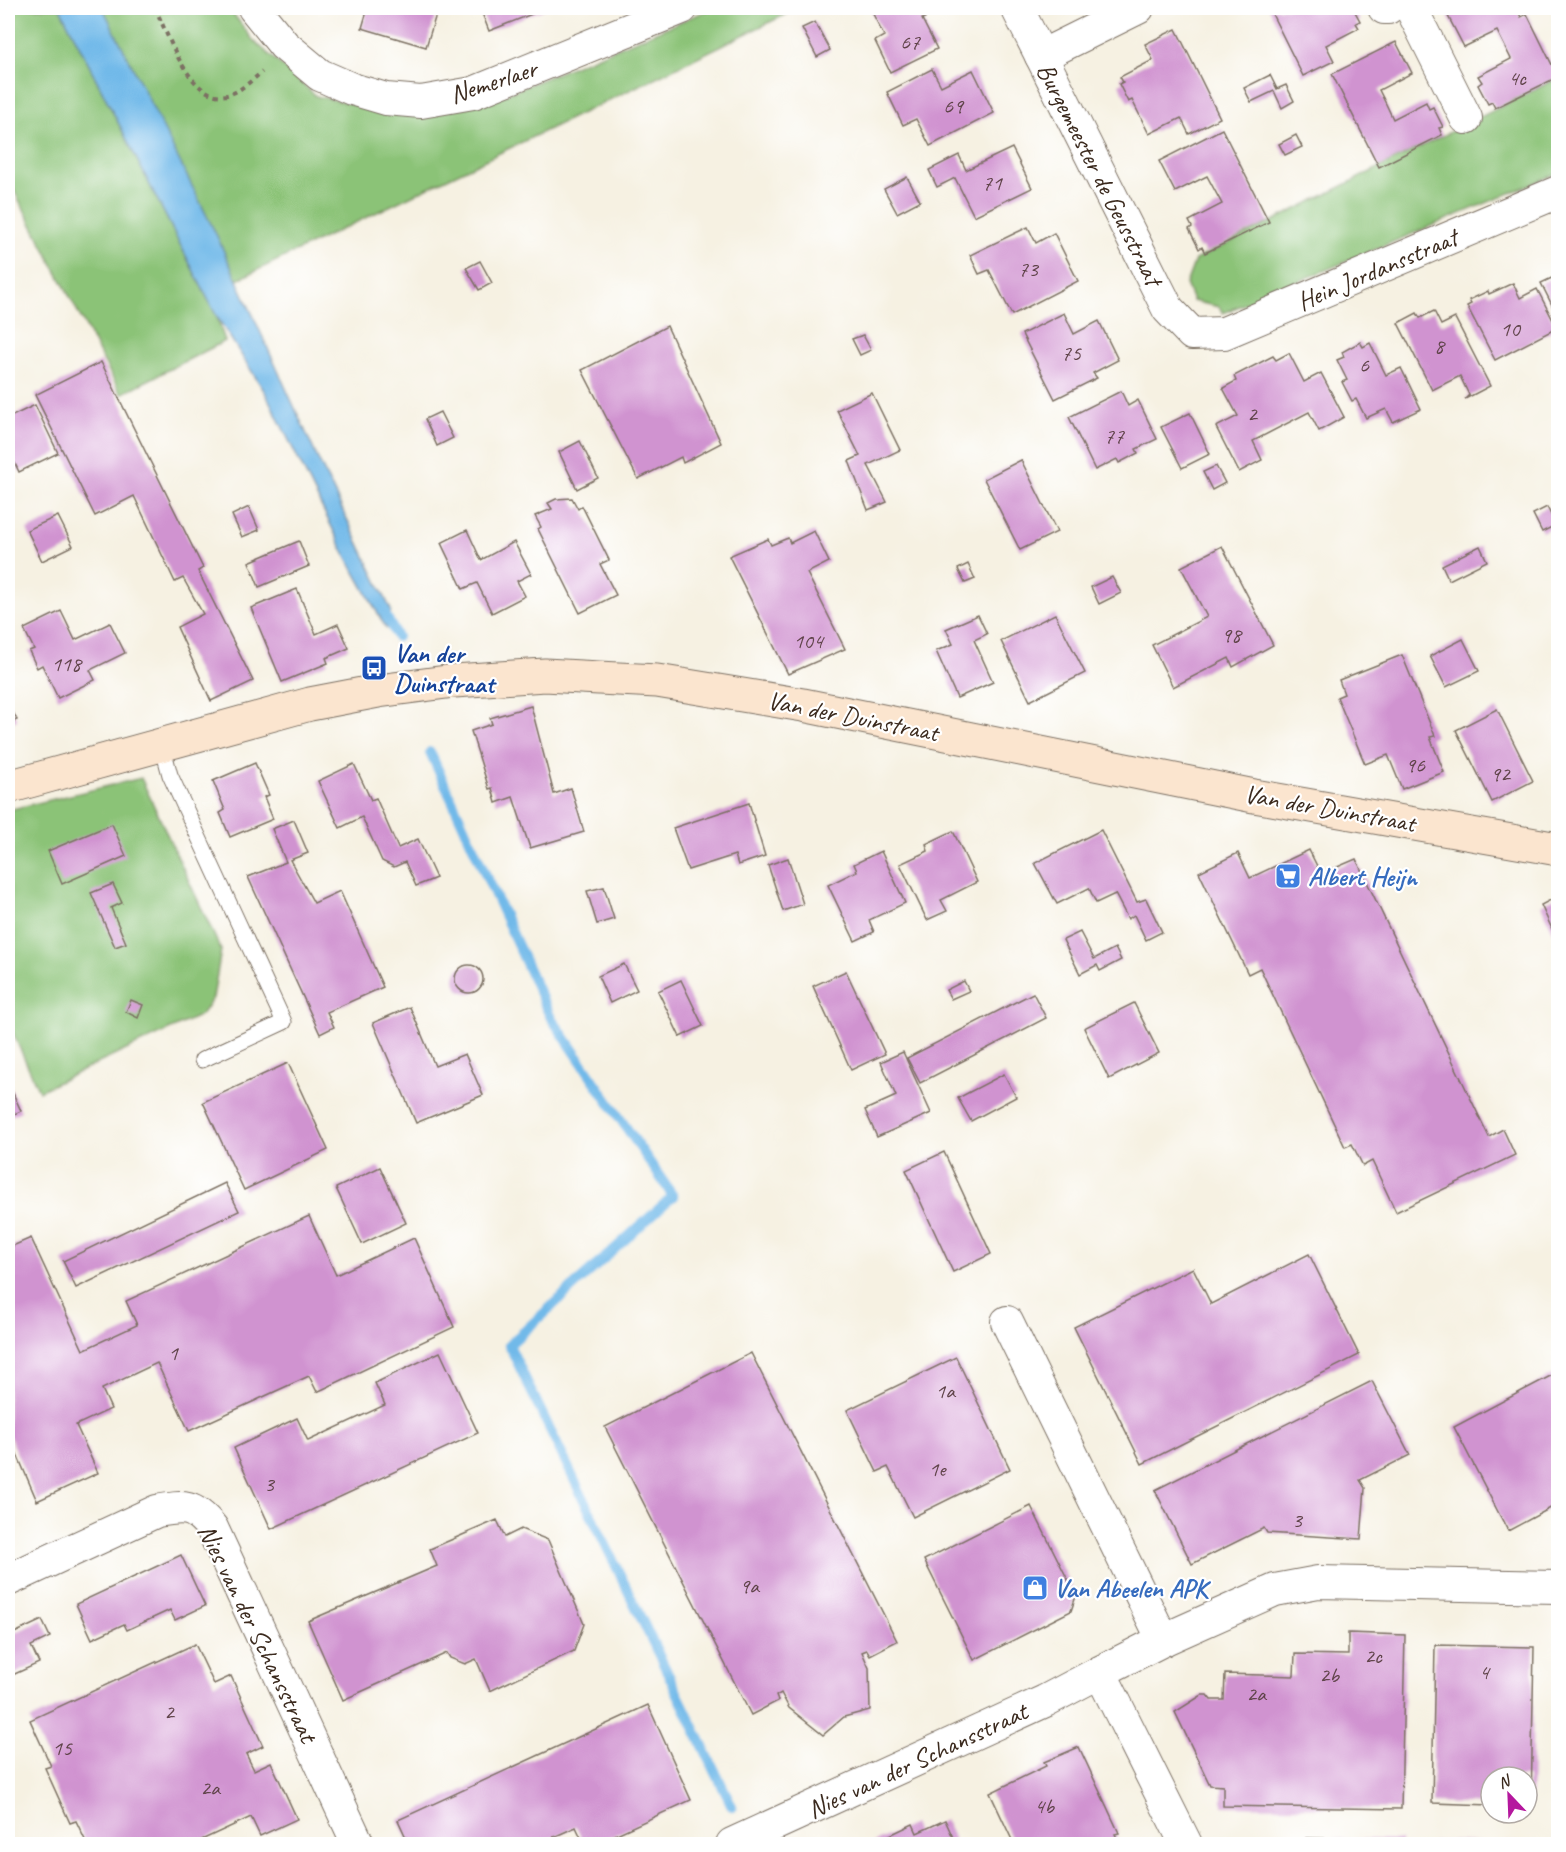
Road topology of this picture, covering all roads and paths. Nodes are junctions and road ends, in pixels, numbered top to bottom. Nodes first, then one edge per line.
1 (155, 8) edge
2 (254, 8) edge
3 (682, 8) edge
4 (1017, 8) edge
5 (1138, 8) edge
6 (1411, 8) edge
7 (290, 50) junction
8 (1041, 56) junction
9 (1466, 118) dead end
10 (1558, 192) edge
11 (1192, 334) joint
12 (162, 745) junction
13 (8, 787) edge
14 (1558, 849) edge
15 (202, 1060) dead end
16 (1007, 1322) dead end
17 (8, 1580) edge
18 (1558, 1587) edge
19 (1163, 1640) junction
20 (1100, 1672) junction
21 (358, 1845) edge
22 (732, 1845) edge
23 (1186, 1845) edge

1 - 7 path
2 - 7 street, Nemerlaer
3 - 7 street, Nemerlaer
4 - 8 street, Burgemeester de Geusstraat
5 - 8 street
6 - 9 street
8 - 11 street, Burgemeester de Geusstraat
10 - 11 street, Hein Jordansstraat
12 - 13 street, Van der Duinstraat
12 - 14 street, Van der Duinstraat
12 - 15 lane
16 - 19 street
17 - 21 street, Nies van der Schansstraat
18 - 19 street, Nies van der Schansstraat
19 - 20 street, Nies van der Schansstraat
20 - 22 street, Nies van der Schansstraat
20 - 23 street

